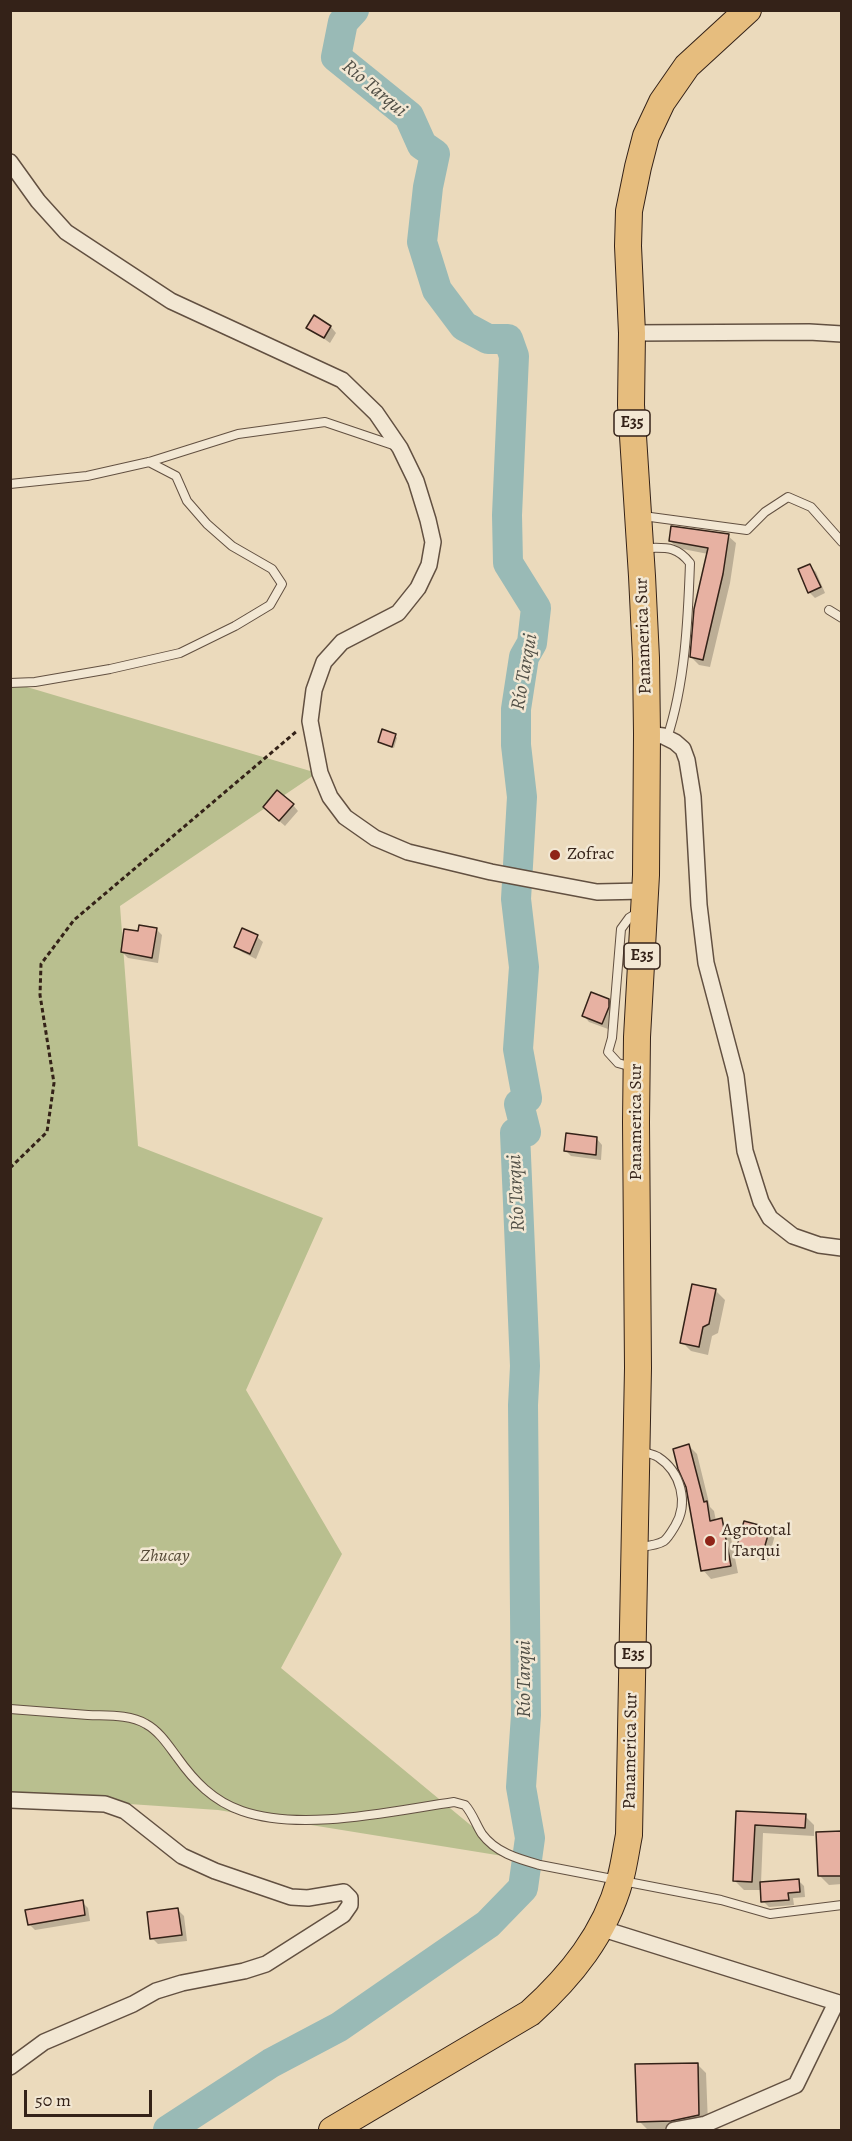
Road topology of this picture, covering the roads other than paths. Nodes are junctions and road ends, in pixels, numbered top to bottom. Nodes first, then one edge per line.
1 (748, 10) edge
2 (10, 162) edge
3 (632, 333) junction
4 (842, 334) edge
5 (400, 448) junction
6 (149, 462) junction
7 (10, 484) edge
8 (639, 515) junction
9 (842, 542) edge
10 (639, 547) junction
11 (829, 610) dead end
12 (842, 618) edge
13 (10, 683) edge
14 (657, 736) junction
15 (645, 900) junction
16 (842, 1248) edge
17 (636, 1450) junction
18 (635, 1547) junction
19 (10, 1709) edge
20 (10, 1800) edge
21 (620, 1881) junction
22 (842, 1905) edge
23 (600, 1928) junction
24 (839, 2004) edge
25 (10, 2067) edge
26 (332, 2130) edge
27 (674, 2130) edge

1 - 3 highway, Panamerica Sur / E35
2 - 5 street
3 - 4 street
3 - 8 highway, Panamerica Sur / E35
5 - 6 lane
5 - 15 street
6 - 7 lane
6 - 13 lane
8 - 9 lane
8 - 10 highway, Panamerica Sur / E35
10 - 14 highway, Panamerica Sur / E35
10 - 14 lane
11 - 12 lane
14 - 15 highway, Panamerica Sur / E35
14 - 16 street
15 - 17 highway, Panamerica Sur / E35
17 - 18 highway, Panamerica Sur / E35
17 - 18 lane
18 - 21 highway, Panamerica Sur / E35
19 - 21 lane
20 - 25 street
21 - 22 lane
21 - 23 highway, Panamerica Sur / E35
23 - 24 street
23 - 26 highway, Panamerica Sur / E35
24 - 27 street

